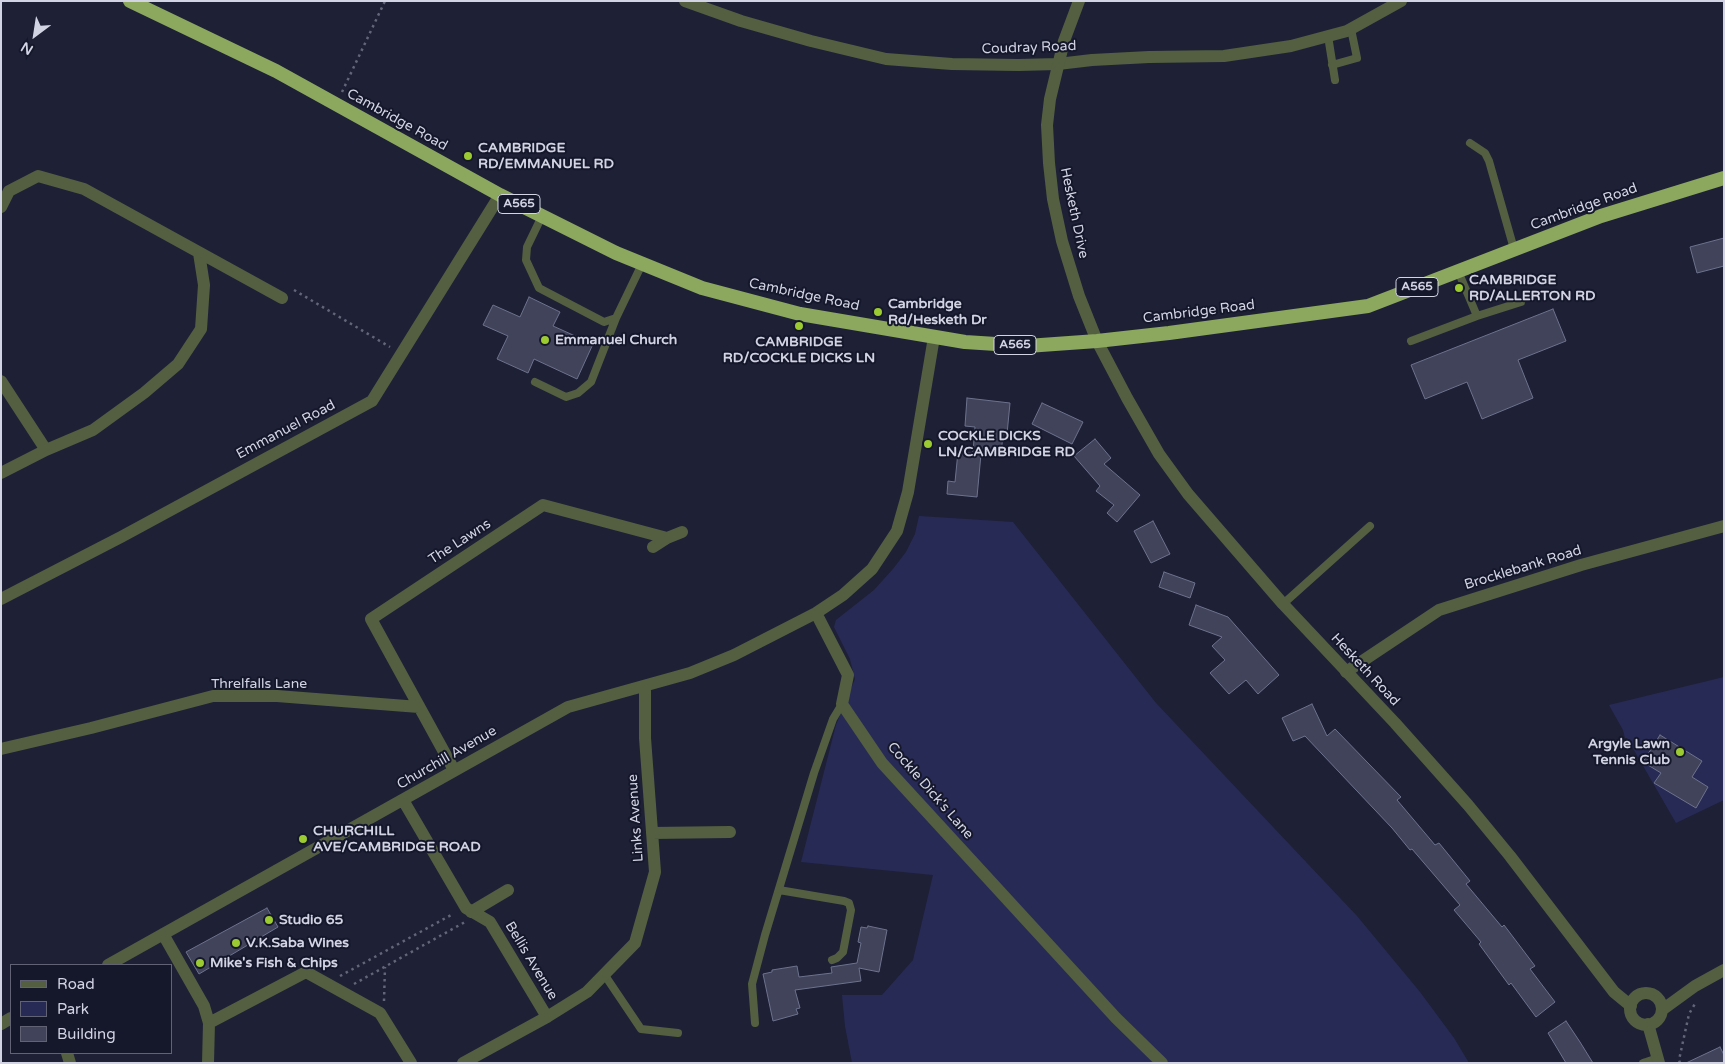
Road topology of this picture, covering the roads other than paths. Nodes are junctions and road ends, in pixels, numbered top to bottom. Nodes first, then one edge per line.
1 (130, 1) edge
2 (685, 1) edge
3 (1079, 1) edge
4 (1401, 1) edge
5 (1351, 29) junction
6 (1328, 36) junction
7 (1058, 64) junction
8 (1332, 65) junction
9 (1335, 80) dead end
10 (1470, 143) dead end
11 (1724, 178) edge
12 (500, 195) junction
13 (1, 207) edge
14 (542, 216) junction
15 (1514, 249) junction
16 (199, 253) junction
17 (642, 264) junction
18 (1458, 271) junction
19 (282, 298) road end
20 (1521, 302) dead end
21 (1477, 316) junction
22 (616, 318) junction
23 (934, 337) junction
24 (1097, 341) junction
25 (1410, 341) dead end
26 (1, 381) edge
27 (535, 382) dead end
28 (46, 450) junction
29 (1, 473) edge
30 (1370, 526) dead end
31 (1724, 526) edge
32 (682, 532) dead end
33 (666, 538) junction
34 (653, 547) dead end
35 (1, 600) edge
36 (1283, 604) junction
37 (816, 613) junction
38 (1346, 672) junction
39 (645, 686) junction
40 (842, 704) junction
41 (419, 707) junction
42 (1, 749) edge
43 (454, 770) junction
44 (403, 800) junction
45 (730, 832) dead end
46 (652, 833) junction
47 (508, 890) dead end
48 (779, 890) junction
49 (471, 911) junction
50 (163, 934) junction
51 (832, 960) dead end
52 (110, 964) edge
53 (1724, 970) edge
54 (604, 974) junction
55 (1630, 1006) junction
56 (1662, 1010) junction
57 (547, 1018) junction
58 (755, 1022) dead end
59 (209, 1023) junction
60 (1648, 1024) junction
61 (678, 1034) dead end
62 (1658, 1060) edge
63 (208, 1063) edge
64 (411, 1063) edge
65 (463, 1063) edge
66 (1162, 1063) edge
67 (1643, 1063) edge

1 - 12 highway, Cambridge Road / A565
2 - 7 street, Coudray Road
3 - 7 street, Hesketh Drive
4 - 5 street, Coudray Road
5 - 6 street, Coudray Road
5 - 8 lane
6 - 7 street, Coudray Road
6 - 8 lane
7 - 24 street, Hesketh Drive
8 - 9 lane
10 - 15 lane
11 - 15 highway, Cambridge Road / A565
12 - 14 highway, Cambridge Road / A565
12 - 35 street, Emmanuel Road
13 - 16 street
14 - 17 highway, Cambridge Road / A565
14 - 22 lane
15 - 18 highway, Cambridge Road / A565
16 - 19 street
16 - 28 street
17 - 22 lane
17 - 23 highway, Cambridge Road / A565
18 - 21 lane
18 - 24 highway, Cambridge Road / A565
20 - 21 lane
21 - 25 lane
22 - 27 lane
23 - 24 highway, Cambridge Road / A565
23 - 37 street
24 - 36 street, Hesketh Road
26 - 28 street
28 - 29 street
30 - 36 lane
31 - 38 street, Brocklebank Road
32 - 33 street
33 - 34 street
33 - 41 street, The Lawns
36 - 38 street, Hesketh Road
37 - 39 street, Churchill Avenue
37 - 40 street
38 - 55 street, Hesketh Road
39 - 43 street, Churchill Avenue
39 - 46 street, Links Avenue
40 - 48 lane
40 - 66 street, Cockle Dick's Lane
41 - 42 street, Threlfalls Lane
41 - 43 street
43 - 44 street, Churchill Avenue
44 - 49 street, Bellis Avenue
44 - 50 street, Churchill Avenue
45 - 46 street
46 - 54 street, Links Avenue
47 - 49 street
48 - 51 lane
48 - 58 lane
49 - 57 street, Bellis Avenue
50 - 52 street, Churchill Avenue
50 - 59 street
53 - 56 street
54 - 57 street, Links Avenue
54 - 61 lane
55 - 56 street
55 - 60 street
56 - 60 street
57 - 65 street, Links Avenue
59 - 63 street
59 - 64 street
60 - 62 street
62 - 67 lane

